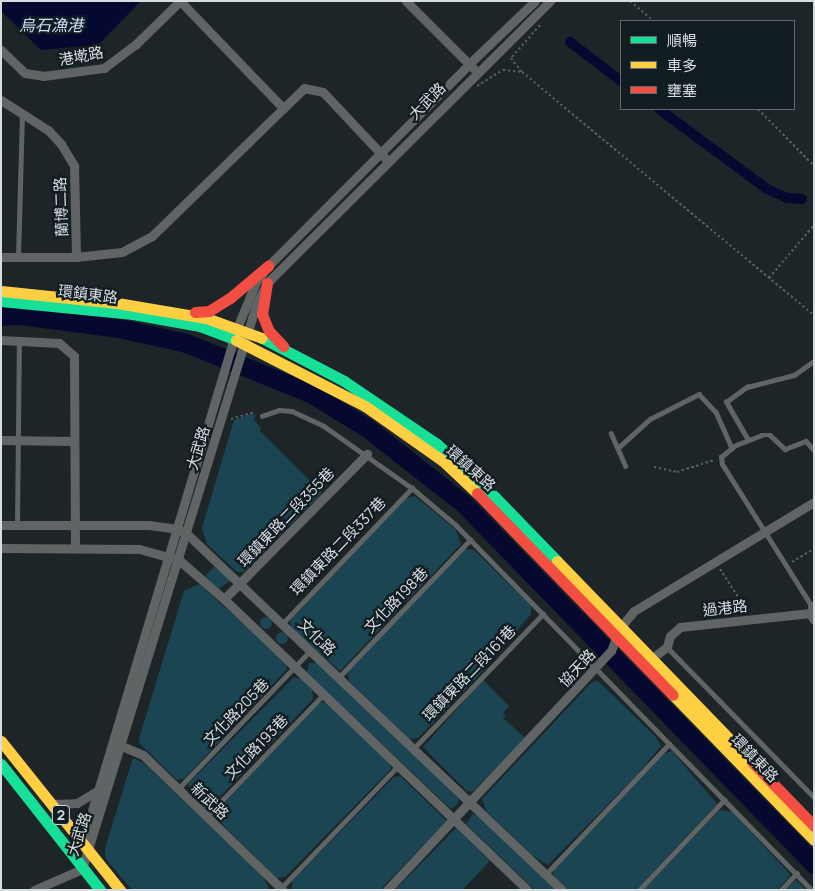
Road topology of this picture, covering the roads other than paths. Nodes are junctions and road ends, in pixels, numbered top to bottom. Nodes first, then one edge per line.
1 (180, 1) edge
2 (406, 1) edge
3 (535, 1) edge
4 (550, 1) edge
5 (1, 50) edge
6 (469, 64) junction
7 (477, 71) junction
8 (1, 100) edge
9 (281, 106) junction
10 (22, 112) junction
11 (384, 157) junction
12 (1, 257) edge
13 (18, 257) junction
14 (76, 257) junction
15 (268, 266) junction
16 (267, 283) junction
17 (1, 291) edge
18 (1, 301) edge
19 (187, 313) junction
20 (1, 340) edge
21 (239, 340) junction
22 (19, 341) junction
23 (288, 352) junction
24 (814, 361) edge
25 (262, 416) road end
26 (611, 433) dead end
27 (1, 440) edge
28 (17, 440) junction
29 (748, 440) junction
30 (73, 441) junction
31 (618, 448) junction
32 (732, 448) junction
33 (814, 450) edge
34 (367, 454) junction
35 (626, 466) dead end
36 (412, 488) junction
37 (814, 502) edge
38 (1, 525) edge
39 (17, 525) junction
40 (75, 525) junction
41 (177, 529) junction
42 (765, 531) junction
43 (186, 534) junction
44 (470, 540) junction
45 (1, 548) edge
46 (75, 548) junction
47 (168, 556) junction
48 (179, 560) junction
49 (241, 583) junction
50 (224, 599) junction
51 (812, 602) edge
52 (543, 614) junction
53 (812, 617) edge
54 (282, 623) junction
55 (618, 633) junction
56 (667, 647) junction
57 (311, 650) junction
58 (651, 659) junction
59 (296, 667) junction
60 (597, 667) junction
61 (339, 677) junction
62 (323, 695) junction
63 (1, 741) edge
64 (112, 742) junction
65 (669, 744) junction
66 (122, 745) junction
67 (414, 748) junction
68 (1, 764) edge
69 (398, 765) junction
70 (178, 790) junction
71 (95, 792) junction
72 (814, 797) edge
73 (724, 800) junction
74 (471, 802) junction
75 (52, 804) junction
76 (206, 817) junction
77 (455, 819) junction
78 (814, 826) edge
79 (82, 839) junction
80 (814, 840) edge
81 (90, 850) junction
82 (82, 869) junction
83 (796, 873) junction
84 (546, 874) junction
85 (281, 889) edge
86 (34, 890) edge
87 (100, 890) edge
88 (120, 890) edge
89 (387, 890) edge
90 (527, 890) edge
91 (562, 890) edge
92 (639, 890) edge
93 (781, 890) edge
94 (812, 890) edge

1 - 5 street, 港墘路
1 - 9 street
2 - 6 street
3 - 6 street, 大武路
4 - 7 street, 大武路
6 - 7 street
6 - 11 street, 大武路
7 - 11 street, 大武路
8 - 10 street, 蘭博二路
9 - 11 street
9 - 14 street
10 - 13 lane
10 - 14 street, 蘭博二路
11 - 15 street, 大武路
11 - 16 street, 大武路
12 - 13 street
13 - 14 street
15 - 19 street
15 - 21 street, 大武路
16 - 21 street, 大武路
16 - 23 street
17 - 19 street, 環鎮東路
18 - 21 street, 環鎮東路
19 - 21 street, 環鎮東路
20 - 22 street
21 - 23 street, 環鎮東路
21 - 41 street, 大武路
21 - 43 street, 大武路
21 - 55 street, 環鎮東路
22 - 28 lane
22 - 30 street
23 - 55 street, 環鎮東路
24 - 29 lane
25 - 34 lane
26 - 31 lane
27 - 28 street
28 - 30 street
28 - 39 lane
29 - 32 lane
29 - 33 lane
30 - 40 street
31 - 32 lane
31 - 35 lane
32 - 42 lane
34 - 36 lane
34 - 49 street, 環鎮東路二段355巷
36 - 44 lane
36 - 54 lane, 環鎮東路二段337巷
37 - 42 street, 協天路
38 - 39 street, 文化路
39 - 40 street, 文化路
40 - 41 street, 文化路
40 - 46 street
41 - 43 street, 文化路
41 - 47 street, 大武路
42 - 51 lane
42 - 55 street, 協天路
43 - 48 street, 大武路
43 - 49 street, 文化路
44 - 52 lane
44 - 61 lane, 文化路198巷
45 - 46 street
46 - 47 street
47 - 48 street
47 - 64 street, 大武路
48 - 50 street
48 - 66 street, 大武路
49 - 50 street, 環鎮東路二段355巷
49 - 54 street, 文化路
50 - 59 street
51 - 53 lane
52 - 60 lane
52 - 67 lane, 環鎮東路二段161巷
53 - 56 street, 過港路
54 - 57 street, 文化路
55 - 58 street, 環鎮東路
55 - 60 street, 協天路
55 - 80 street, 環鎮東路
56 - 58 street, 過港路
56 - 72 lane
57 - 59 lane, 文化路205巷
57 - 61 street, 文化路
58 - 78 street, 環鎮東路
59 - 62 street
59 - 70 lane, 文化路205巷
60 - 65 lane
60 - 74 street, 協天路
61 - 67 street, 文化路
62 - 69 street
62 - 76 lane, 文化路193巷
63 - 75 street, 2
64 - 66 street, 新武路
64 - 71 street, 大武路
65 - 73 lane
65 - 84 lane
66 - 70 street, 新武路
66 - 81 street, 大武路
67 - 74 street, 文化路
68 - 82 street, 2
69 - 77 street
69 - 85 lane
70 - 76 street, 新武路
71 - 75 street
71 - 79 street, 大武路
73 - 83 lane
73 - 92 lane
74 - 77 street, 協天路
74 - 84 street, 文化路
75 - 79 street, 2
76 - 85 street, 新武路
77 - 89 street, 協天路
77 - 90 street
79 - 81 street, 2
79 - 82 street, 大武路
81 - 82 street, 大武路
81 - 88 street, 2
82 - 86 street
82 - 87 street, 2
83 - 93 lane
83 - 94 lane
84 - 91 street, 文化路

